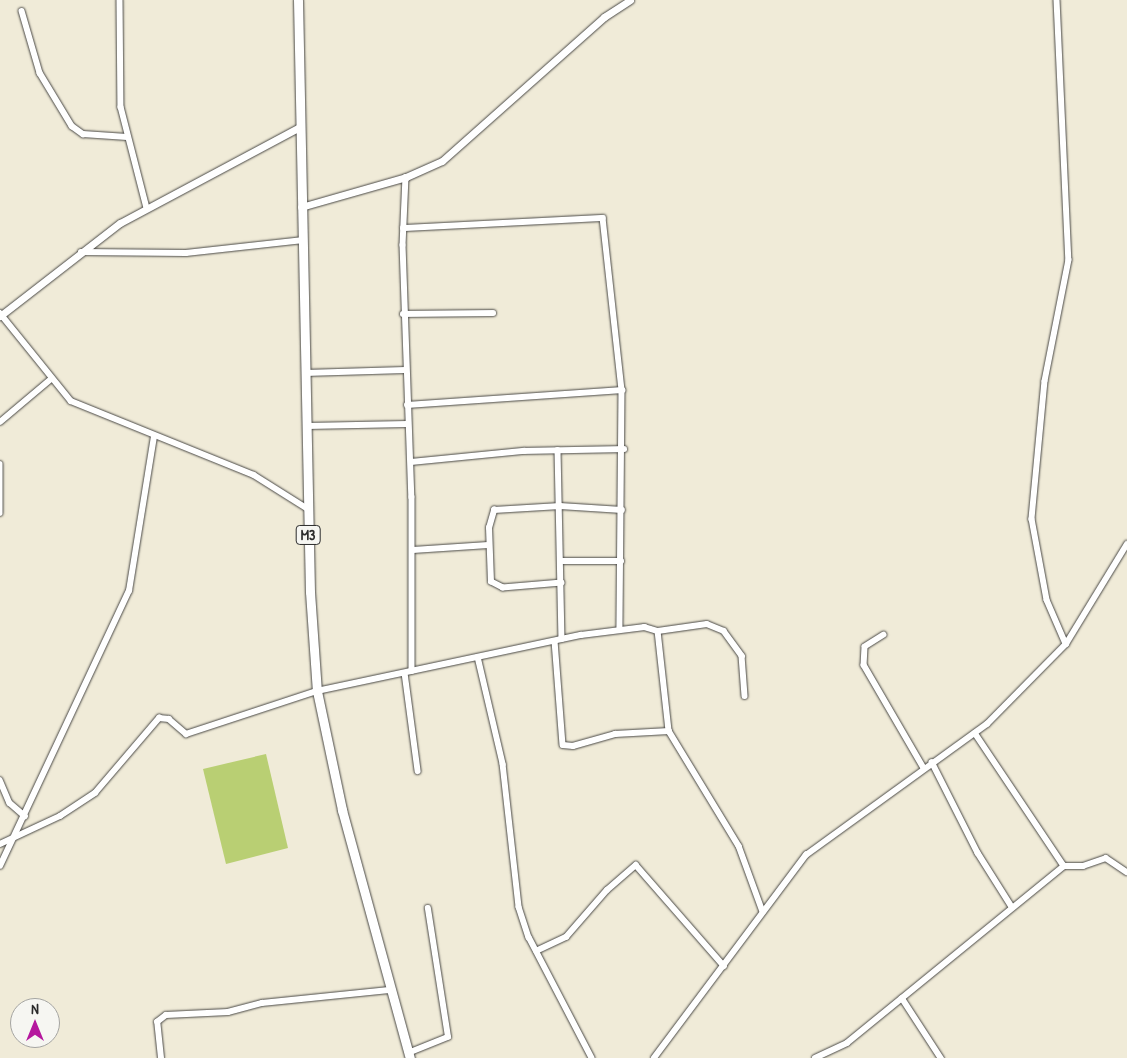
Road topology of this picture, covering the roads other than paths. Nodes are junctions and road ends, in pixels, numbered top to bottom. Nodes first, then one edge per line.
1 (120, 0) edge
2 (298, 0) edge
3 (630, 0) edge
4 (1056, 0) edge
5 (22, 11) dead end
6 (300, 127) junction
7 (127, 137) junction
8 (406, 177) junction
9 (301, 207) junction
10 (147, 208) junction
11 (403, 228) junction
12 (302, 240) junction
13 (76, 252) junction
14 (493, 313) dead end
15 (403, 314) junction
16 (0, 315) edge
17 (405, 370) junction
18 (305, 373) junction
19 (51, 379) junction
20 (622, 390) junction
21 (408, 405) junction
22 (0, 422) edge
23 (407, 424) junction
24 (307, 426) junction
25 (154, 437) junction
26 (624, 449) junction
27 (558, 450) junction
28 (411, 462) junction
29 (0, 464) edge
30 (560, 506) junction
31 (308, 509) junction
32 (622, 510) junction
33 (0, 513) edge
34 (1127, 544) edge
35 (488, 545) junction
36 (413, 550) junction
37 (562, 561) junction
38 (621, 561) junction
39 (562, 583) junction
40 (620, 627) junction
41 (658, 631) junction
42 (884, 635) dead end
43 (562, 639) junction
44 (555, 641) junction
45 (1066, 644) junction
46 (478, 656) junction
47 (412, 670) junction
48 (404, 673) junction
49 (317, 691) junction
50 (744, 696) dead end
51 (669, 731) junction
52 (975, 733) junction
53 (932, 762) junction
54 (924, 768) junction
55 (418, 771) dead end
56 (0, 780) edge
57 (25, 816) junction
58 (14, 838) junction
59 (0, 844) edge
60 (0, 866) edge
61 (1064, 866) junction
62 (1127, 872) edge
63 (1012, 907) junction
64 (428, 909) dead end
65 (763, 912) junction
66 (536, 950) junction
67 (724, 966) junction
68 (391, 990) junction
69 (902, 998) junction
70 (837, 1049) junction
71 (409, 1055) edge
72 (161, 1058) edge
73 (592, 1058) edge
74 (654, 1058) edge
75 (815, 1058) edge
76 (834, 1058) edge
77 (941, 1058) edge

1 - 7 street
2 - 6 main road, M3
3 - 8 street
4 - 45 street
5 - 7 street
6 - 9 main road, M3
6 - 10 street
7 - 10 street
8 - 9 street
8 - 11 street
9 - 12 main road, M3
10 - 13 street
11 - 15 street
11 - 20 street
12 - 13 street
12 - 18 main road, M3
13 - 16 street
14 - 15 street
15 - 17 street
16 - 19 street
17 - 18 street
17 - 21 street
18 - 24 main road, M3
19 - 22 street
19 - 25 street
20 - 21 street
20 - 26 street
21 - 23 street
23 - 24 street
23 - 28 street
24 - 31 main road, M3
25 - 31 street
25 - 57 street
26 - 27 street
26 - 32 street
27 - 28 street
27 - 30 street
28 - 36 street
29 - 33 street
30 - 32 street
30 - 35 street
30 - 37 street
31 - 49 main road, M3
32 - 38 street
34 - 45 street
35 - 36 street
35 - 39 street
36 - 47 street
37 - 38 street
37 - 39 street
38 - 40 street
39 - 43 street
40 - 41 street
40 - 43 street
41 - 50 street
41 - 51 street
42 - 54 street
43 - 44 street
44 - 46 street
44 - 51 street
45 - 52 street
46 - 47 street
46 - 66 street
47 - 48 street
48 - 49 street
48 - 55 street
49 - 58 street
49 - 68 main road, M3
51 - 65 street
52 - 53 street
52 - 61 street
53 - 54 street
53 - 63 street
54 - 65 street
56 - 57 street
57 - 58 street
58 - 59 street
58 - 60 street
61 - 62 street
61 - 63 street
63 - 69 street
64 - 71 street
65 - 67 street
66 - 67 street
66 - 73 street
67 - 74 street
68 - 71 main road, M3
68 - 72 street
69 - 70 street
69 - 77 street
70 - 75 street
70 - 76 street

